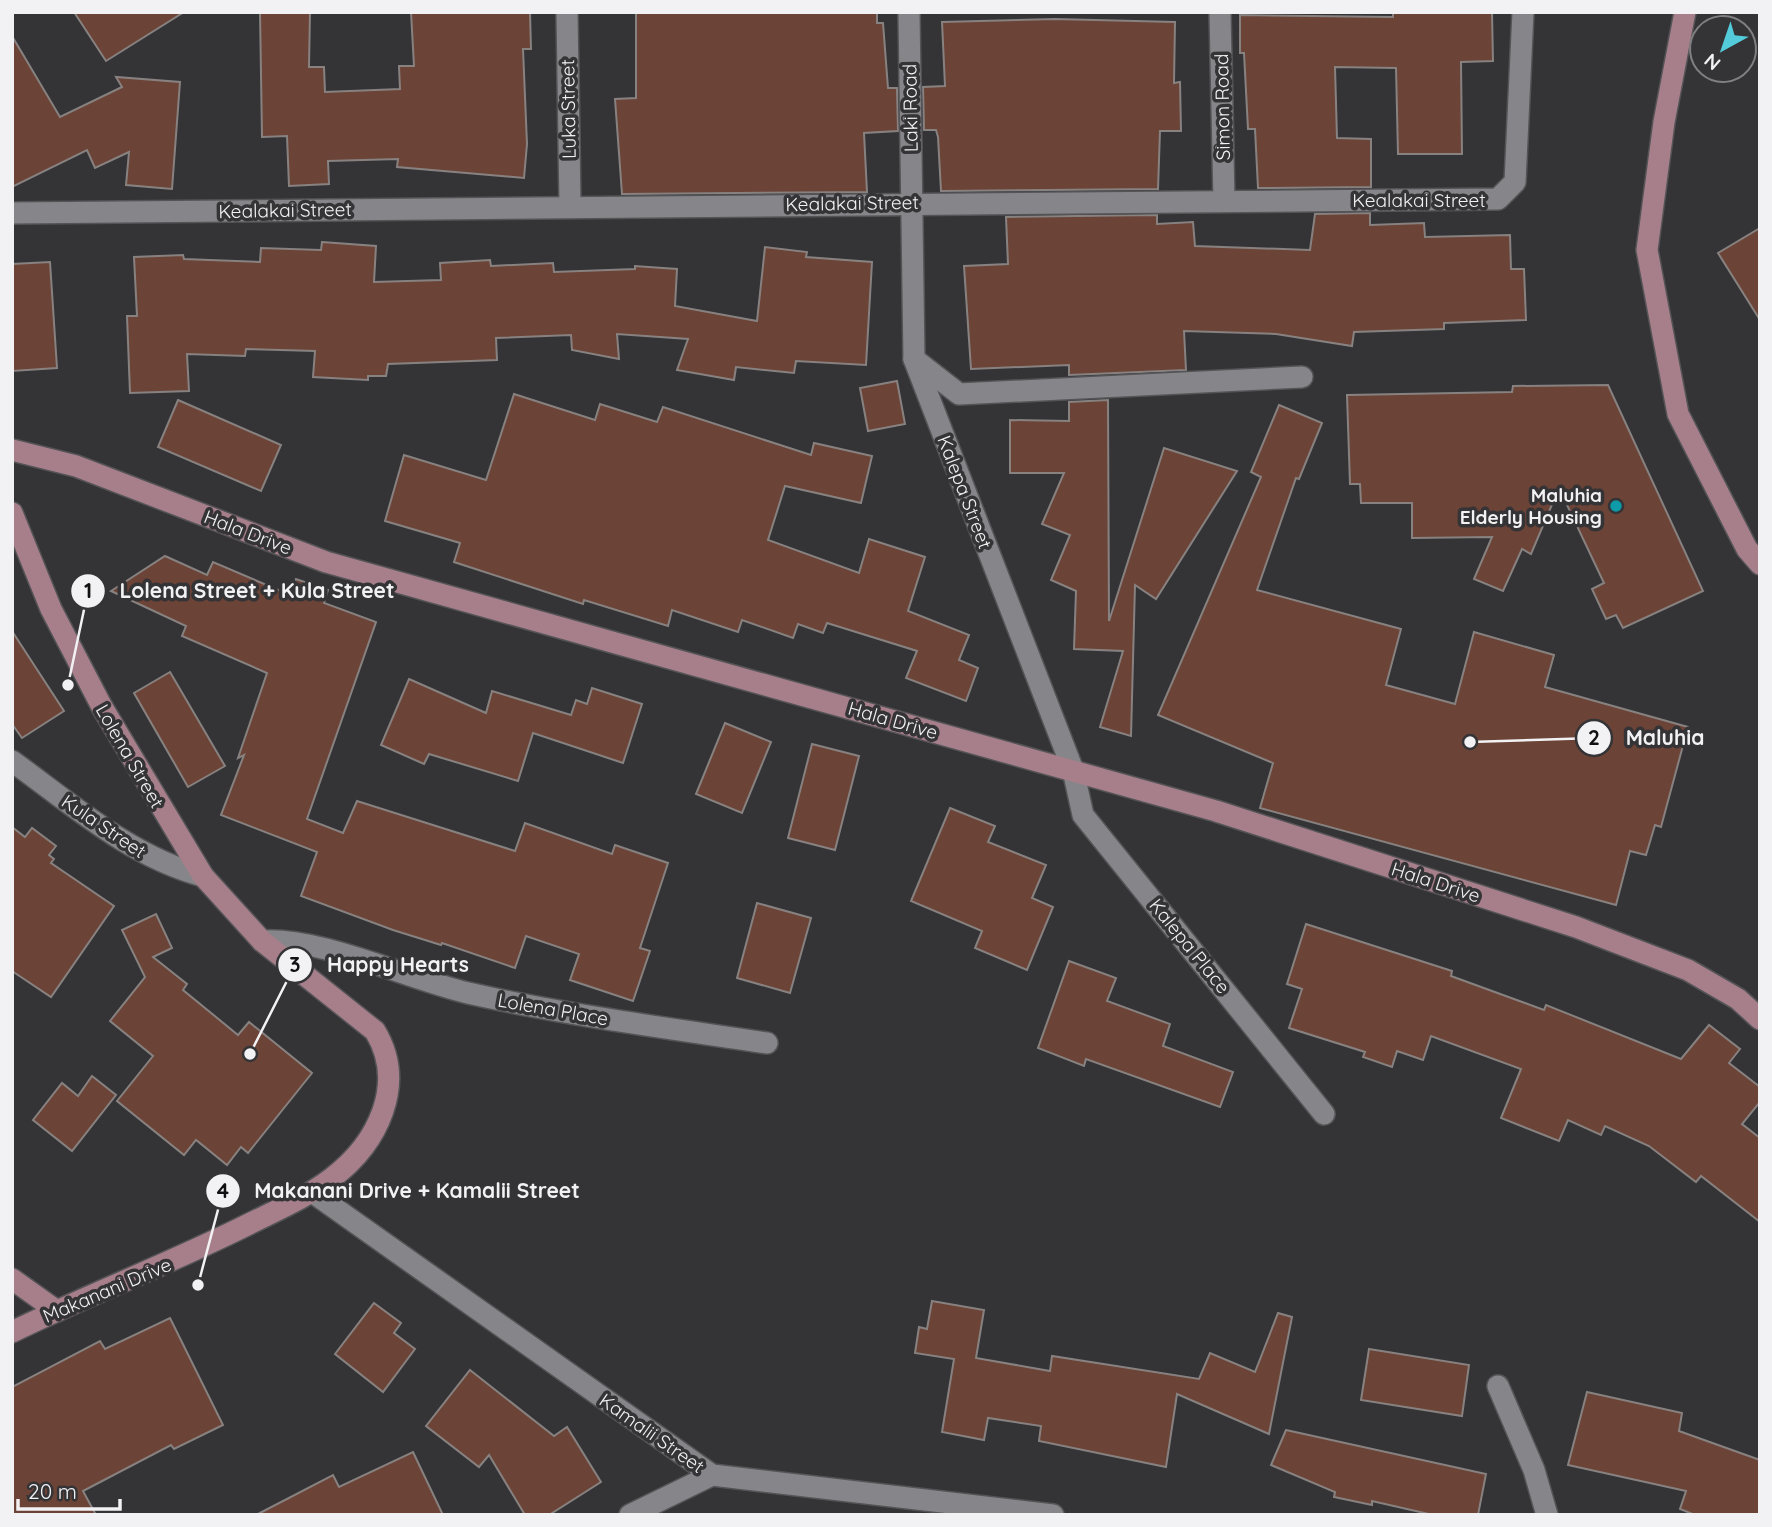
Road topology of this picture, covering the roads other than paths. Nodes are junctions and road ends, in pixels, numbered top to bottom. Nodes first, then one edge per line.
1 (567, 12) edge
2 (909, 12) edge
3 (1220, 12) edge
4 (1523, 12) edge
5 (1685, 12) edge
6 (1224, 201) junction
7 (912, 203) junction
8 (570, 206) junction
9 (12, 213) edge
10 (914, 359) junction
11 (1302, 377) dead end
12 (12, 450) edge
13 (12, 513) edge
14 (1760, 564) edge
15 (12, 761) edge
16 (1073, 770) junction
17 (203, 876) junction
18 (262, 941) junction
19 (1760, 1020) edge
20 (766, 1043) dead end
21 (1324, 1114) dead end
22 (312, 1192) junction
23 (12, 1279) edge
24 (57, 1311) junction
25 (12, 1332) edge
26 (1498, 1386) dead end
27 (712, 1475) junction
28 (630, 1515) edge
29 (1053, 1515) edge
30 (1547, 1515) edge

1 - 8 street, Luka Street
2 - 7 street, Laki Road
3 - 6 street, Simon Road
4 - 6 street, Kealakai Street
5 - 14 street
6 - 7 street, Kealakai Street
7 - 8 street, Kealakai Street
7 - 10 street, Kalepa Street
8 - 9 street, Kealakai Street
10 - 11 street
10 - 16 street, Kalepa Street
12 - 16 street, Hala Drive
13 - 17 street, Lolena Street
15 - 17 street, Kula Street
16 - 19 street, Hala Drive
16 - 21 street, Kalepa Place
17 - 18 street, Lolena Street
18 - 20 street, Lolena Place
18 - 22 street, Makanani Drive
22 - 24 street, Makanani Drive
22 - 27 street, Kamalii Street
23 - 24 street
24 - 25 street, Makanani Drive
26 - 30 street
27 - 28 street
27 - 29 street, Kamalii Street

